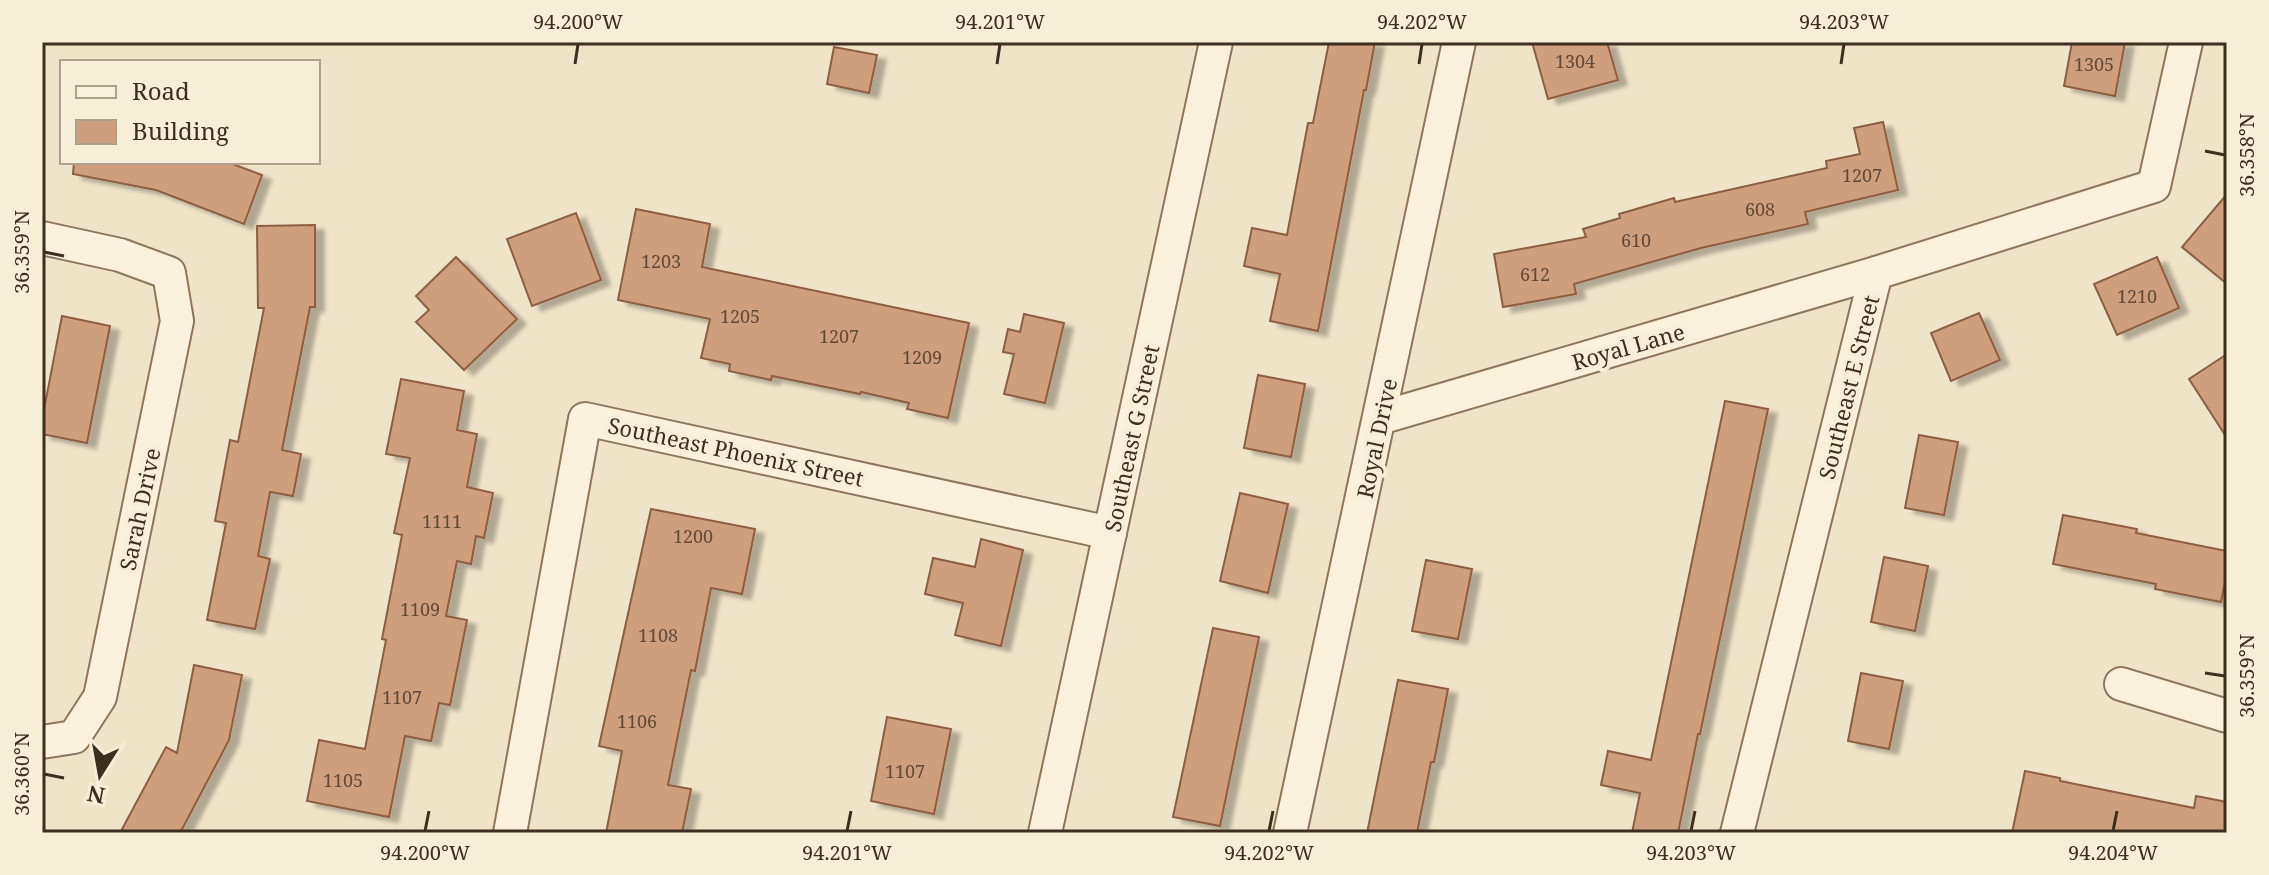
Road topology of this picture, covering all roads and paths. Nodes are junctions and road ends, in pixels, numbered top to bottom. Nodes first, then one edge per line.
1 (1216, 42) edge
2 (1459, 42) edge
3 (2186, 42) edge
4 (42, 238) edge
5 (1876, 273) junction
6 (1380, 418) junction
7 (1110, 533) junction
8 (2121, 684) dead end
9 (2227, 716) edge
10 (42, 742) edge
11 (510, 833) edge
12 (1045, 833) edge
13 (1290, 833) edge
14 (1737, 833) edge

1 - 7 street, Southeast G Street
2 - 6 street, Royal Drive
3 - 5 street, Southeast E Street
4 - 10 street, Sarah Drive
5 - 6 street, Royal Lane
5 - 14 street, Southeast E Street
6 - 13 street, Royal Drive
7 - 11 street, Southeast Phoenix Street
7 - 12 street, Southeast G Street
8 - 9 street

